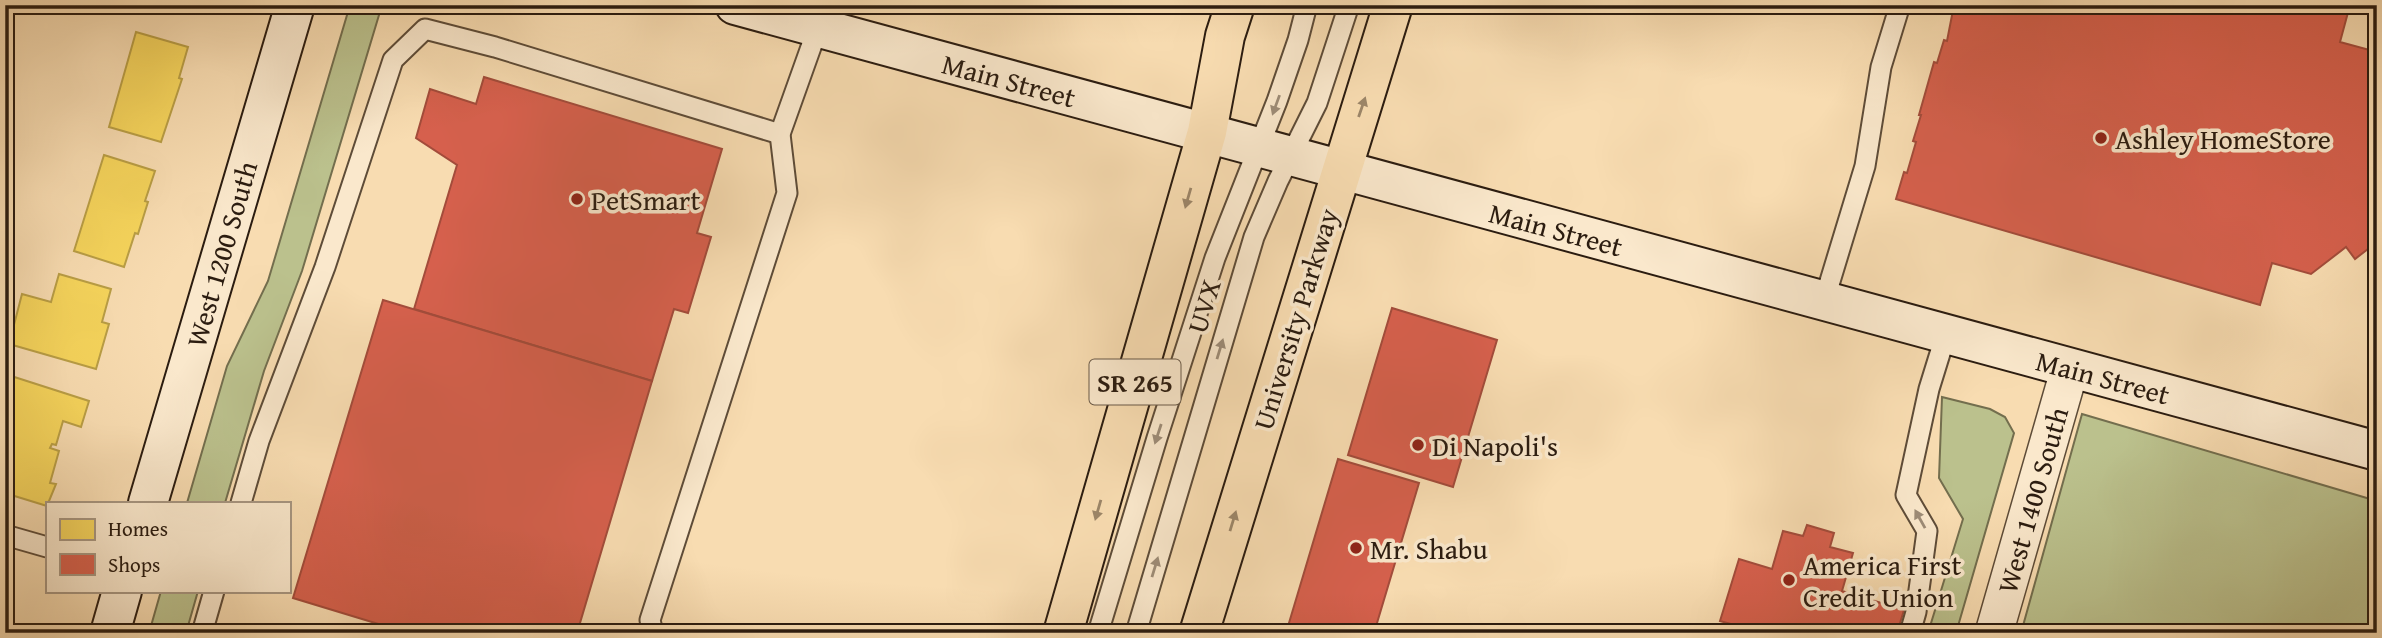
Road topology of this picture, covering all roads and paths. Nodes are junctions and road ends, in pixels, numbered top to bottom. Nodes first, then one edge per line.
1 (295, 5) edge
2 (735, 5) edge
3 (1235, 5) edge
4 (1307, 5) edge
5 (1349, 5) edge
6 (1393, 5) edge
7 (1900, 5) edge
8 (823, 17) edge
9 (1207, 132) junction
10 (780, 134) junction
11 (1275, 152) junction
12 (1340, 171) junction
13 (1824, 301) junction
14 (1946, 334) junction
15 (2070, 368) junction
16 (2377, 452) edge
17 (148, 502) edge
18 (241, 502) edge
19 (5, 535) edge
20 (46, 547) edge
21 (122, 592) edge
22 (214, 592) edge
23 (110, 633) edge
24 (202, 633) edge
25 (653, 633) edge
26 (1063, 633) edge
27 (1098, 633) edge
28 (1136, 633) edge
29 (1199, 633) edge
30 (1910, 633) edge
31 (1994, 633) edge

1 - 17 street, West 1200 South
2 - 8 street, Main Street
3 - 9 main road, SR 265
4 -> 11 lane, UVX
5 - 11 lane, UVX
12 -> 6 main road, University Parkway
7 - 13 lane
8 - 9 street, Main Street
8 - 10 lane
9 - 11 street, Main Street
9 -> 26 main road, SR 265
10 - 18 lane
10 - 25 lane
11 - 12 street, Main Street
11 -> 27 lane, UVX
28 -> 11 lane, UVX
12 - 13 street, Main Street
29 -> 12 main road, University Parkway
13 - 14 street, Main Street
14 - 15 street, Main Street
30 -> 14 lane
15 - 16 street, Main Street
15 - 31 street, West 1400 South
19 - 20 lane
21 - 23 street
22 - 24 lane

